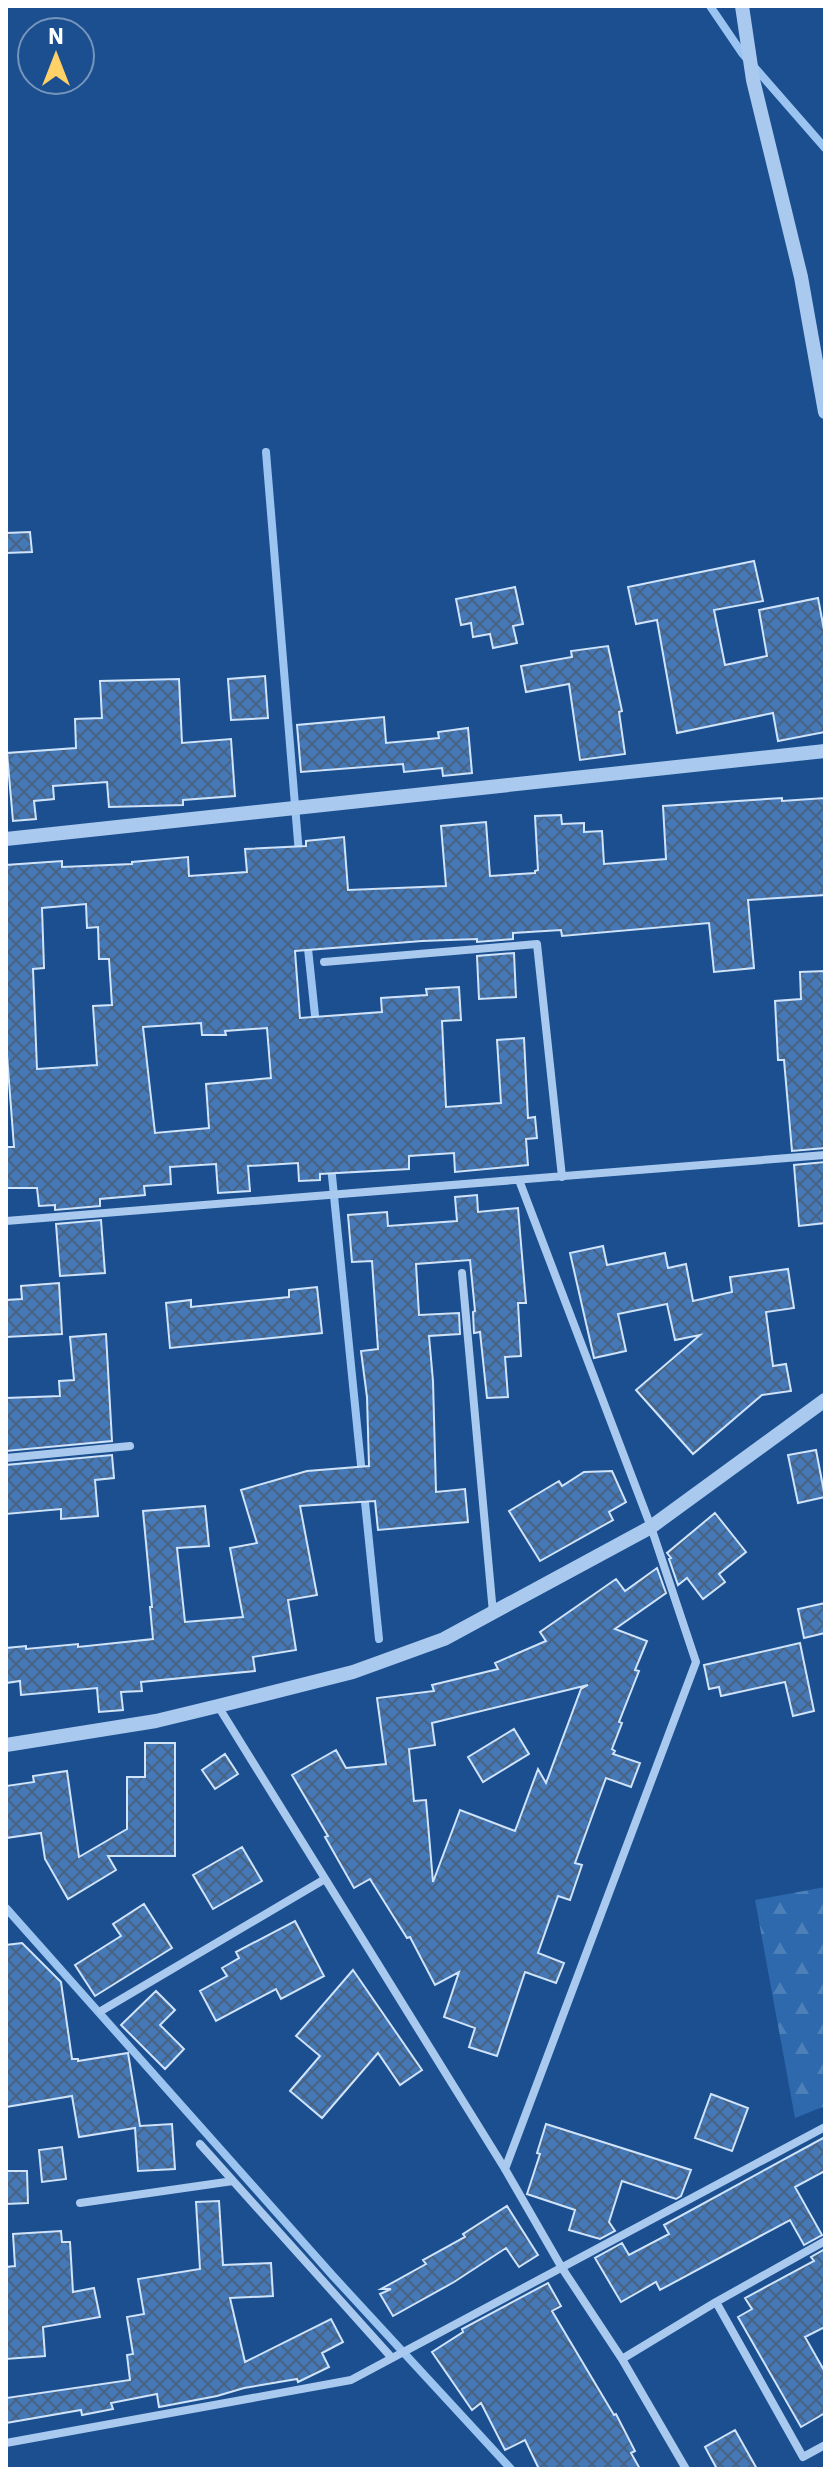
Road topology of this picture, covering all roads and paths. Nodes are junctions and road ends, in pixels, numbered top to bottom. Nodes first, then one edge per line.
1 (742, 6) edge
2 (825, 412) edge
3 (825, 751) edge
4 (6, 839) edge
5 (324, 962) dead end
6 (825, 1155) edge
7 (562, 1177) junction
8 (519, 1180) junction
9 (6, 1221) edge
10 (462, 1273) dead end
11 (825, 1400) edge
12 (130, 1446) dead end
13 (6, 1458) edge
14 (651, 1527) junction
15 (493, 1614) junction
16 (218, 1706) junction
17 (6, 1745) edge
18 (325, 1879) junction
19 (101, 2011) dead end
20 (825, 2127) edge
21 (200, 2144) dead end
22 (505, 2169) junction
23 (233, 2181) junction
24 (80, 2203) dead end
25 (825, 2241) edge
26 (562, 2268) junction
27 (716, 2302) junction
28 (392, 2358) junction
29 (622, 2359) junction
30 (6, 2443) edge
31 (825, 2445) edge
32 (686, 2469) edge

1 - 2 street
3 - 4 street
5 - 7 street
6 - 7 street
7 - 8 street
8 - 9 street
8 - 14 street
10 - 15 street
11 - 14 street
12 - 13 street
14 - 15 street
14 - 22 street
15 - 16 street
16 - 17 street
16 - 18 street
18 - 19 street
18 - 22 street
20 - 26 street
21 - 23 street
22 - 26 street
23 - 24 street
23 - 28 street
25 - 27 street
26 - 28 street
26 - 29 street
27 - 29 street
27 - 31 street
28 - 30 street
29 - 32 street

